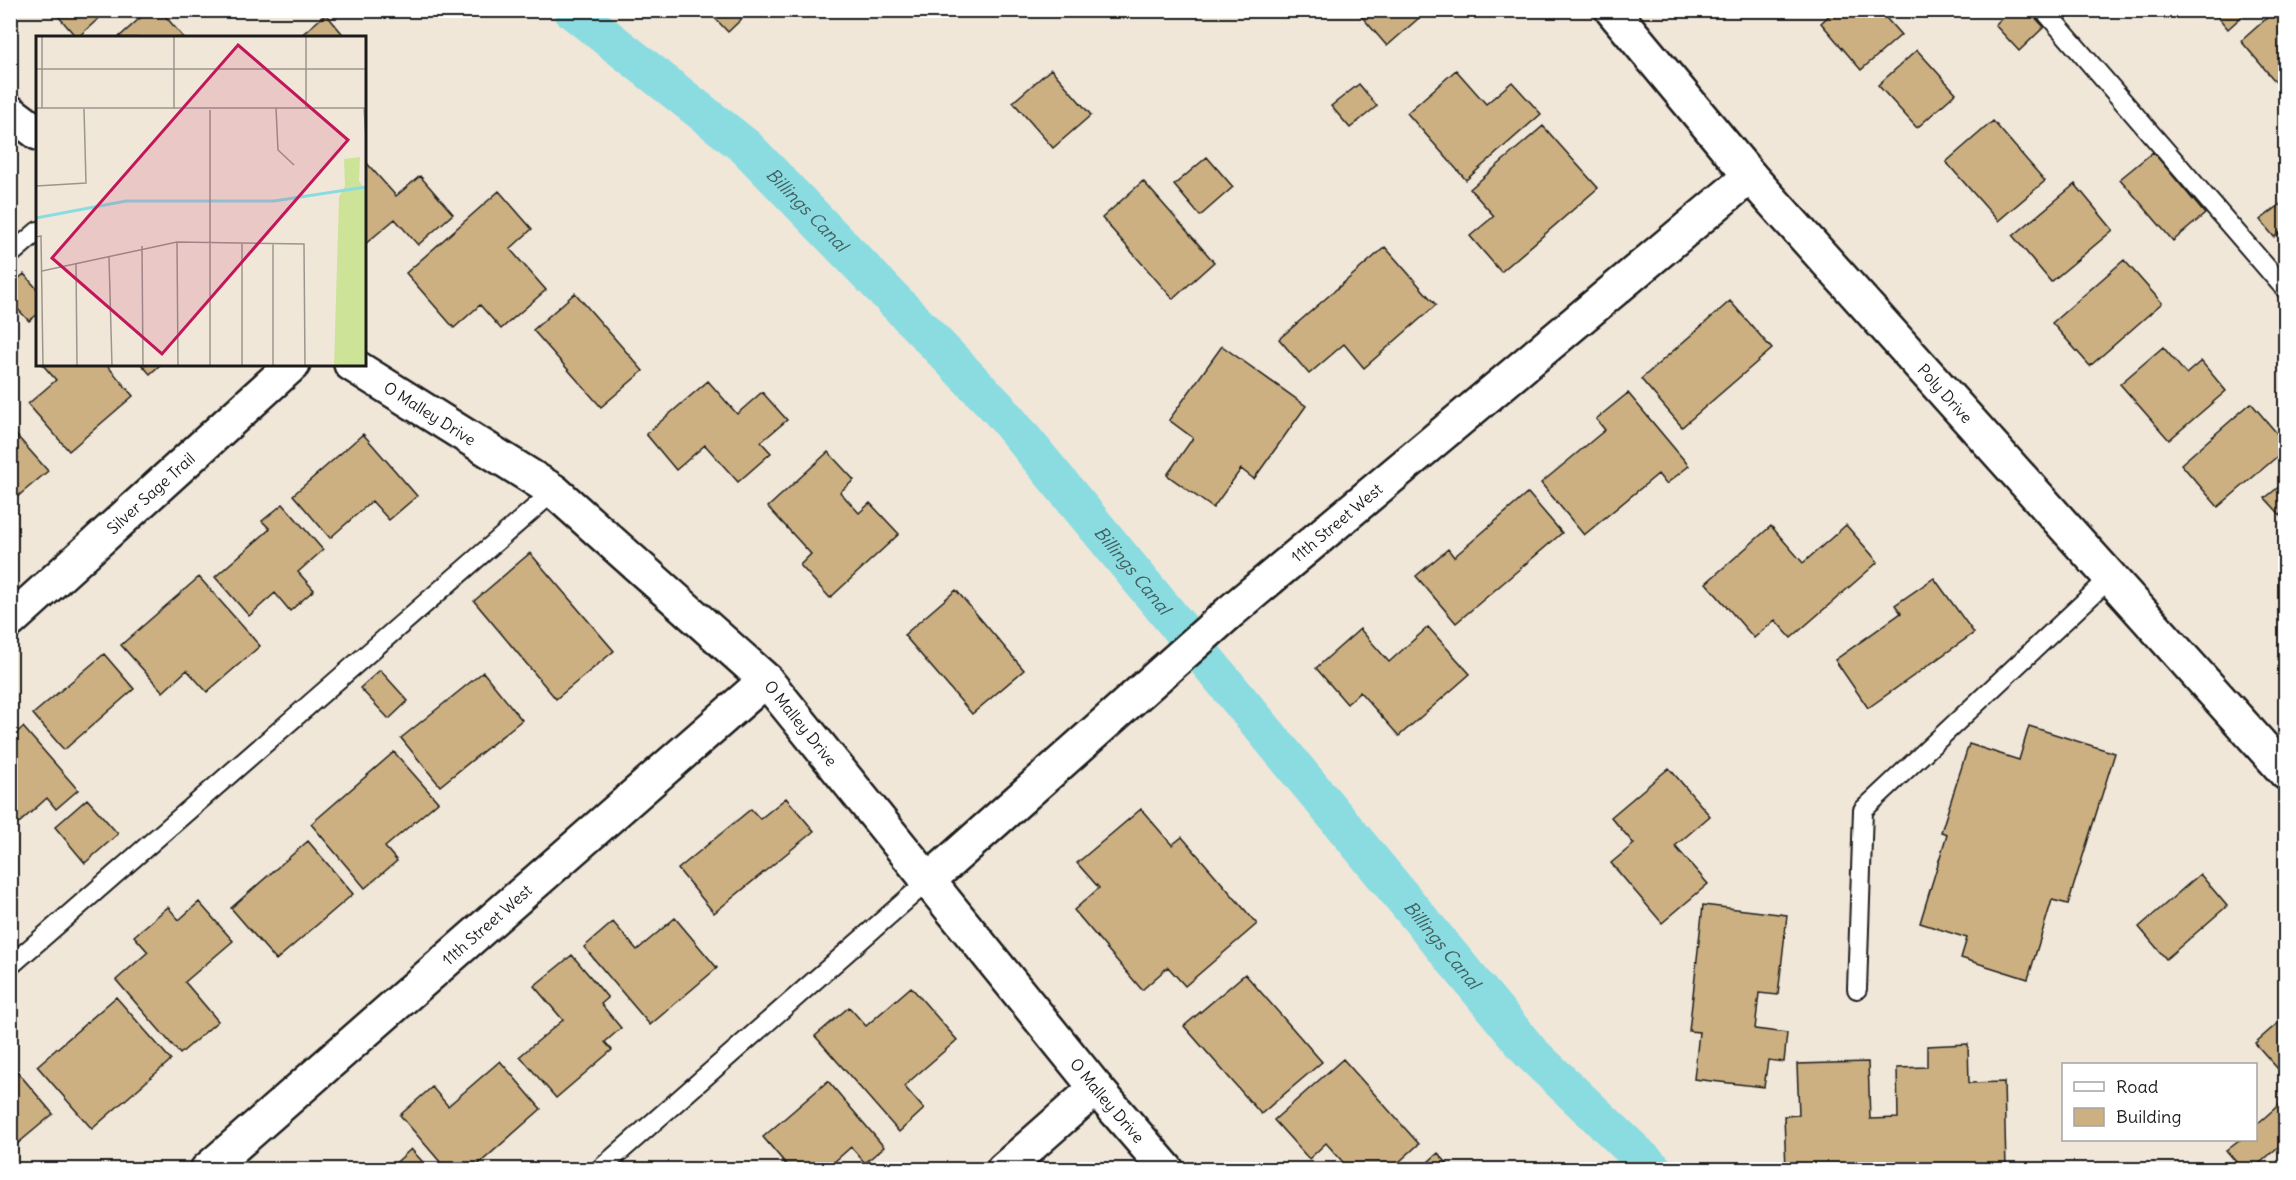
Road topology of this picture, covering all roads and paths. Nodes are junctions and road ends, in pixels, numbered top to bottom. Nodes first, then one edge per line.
1 (1612, 10) edge
2 (2044, 10) edge
3 (10, 112) edge
4 (36, 132) edge
5 (1750, 176) junction
6 (36, 233) edge
7 (10, 255) edge
8 (2286, 290) edge
9 (292, 366) edge
10 (354, 366) edge
11 (554, 491) junction
12 (2111, 577) junction
13 (10, 621) edge
14 (766, 680) junction
15 (2281, 757) edge
16 (929, 880) junction
17 (10, 966) edge
18 (1857, 989) dead end
19 (1096, 1088) junction
20 (207, 1170) edge
21 (599, 1170) edge
22 (1003, 1170) edge
23 (1167, 1170) edge

1 - 5 street, Poly Drive
2 - 8 lane
3 - 4 street
5 - 12 street, Poly Drive
5 - 16 street, 11th Street West
6 - 7 lane
9 - 13 street, Silver Sage Trail
10 - 11 street, O Malley Drive
11 - 14 street, O Malley Drive
11 - 17 lane
12 - 15 street, Poly Drive
12 - 18 lane
14 - 16 street, O Malley Drive
14 - 20 street, 11th Street West
16 - 19 street, O Malley Drive
16 - 21 lane
19 - 22 street
19 - 23 street, O Malley Drive

